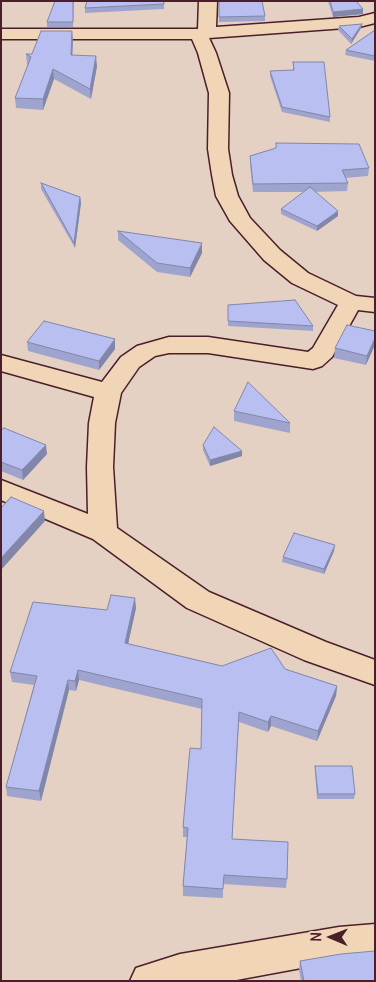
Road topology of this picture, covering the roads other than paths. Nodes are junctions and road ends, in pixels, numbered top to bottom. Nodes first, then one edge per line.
1 (208, 1) edge
2 (375, 18) edge
3 (203, 33) junction
4 (1, 34) edge
5 (363, 304) edge
6 (1, 363) edge
7 (108, 392) junction
8 (1, 489) edge
9 (103, 532) junction
10 (375, 673) edge
11 (375, 941) edge
12 (149, 981) edge

1 - 3 street
2 - 3 street
3 - 4 street
3 - 5 street
5 - 7 street
6 - 7 street
7 - 9 street
8 - 9 street
9 - 10 street
11 - 12 street

